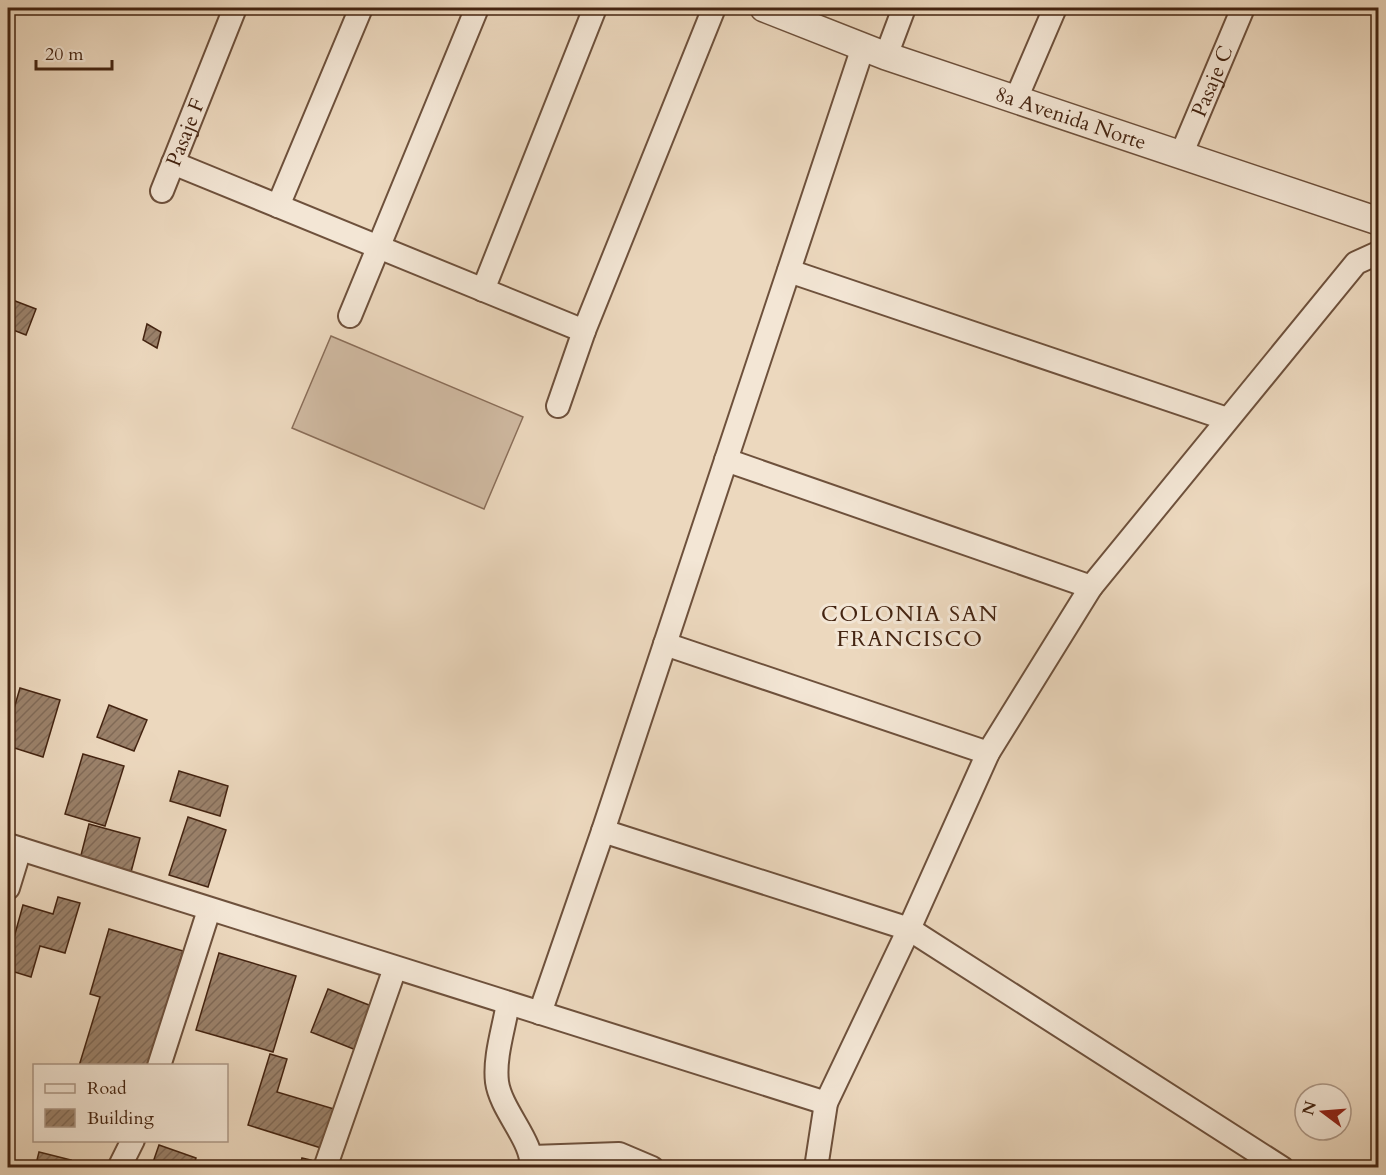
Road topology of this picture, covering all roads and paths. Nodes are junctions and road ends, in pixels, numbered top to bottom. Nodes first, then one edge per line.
1 (235, 8) edge
2 (361, 8) edge
3 (477, 8) edge
4 (595, 8) edge
5 (714, 8) edge
6 (764, 8) edge
7 (904, 8) edge
8 (1055, 8) edge
9 (1243, 8) edge
10 (874, 51) junction
11 (1016, 99) junction
12 (1181, 155) junction
13 (173, 163) junction
14 (162, 191) dead end
15 (278, 206) junction
16 (1378, 221) edge
17 (378, 247) junction
18 (1378, 253) edge
19 (789, 271) junction
20 (483, 290) junction
21 (350, 316) dead end
22 (584, 331) junction
23 (558, 406) dead end
24 (1227, 419) junction
25 (726, 460) junction
26 (1090, 587) junction
27 (665, 644) junction
28 (988, 753) junction
29 (603, 831) junction
30 (14, 847) edge
31 (8, 888) edge
32 (209, 910) junction
33 (909, 929) junction
34 (395, 968) junction
35 (508, 1003) junction
36 (540, 1013) junction
37 (159, 1064) edge
38 (826, 1103) junction
39 (132, 1142) edge
40 (532, 1162) edge
41 (119, 1167) edge
42 (325, 1167) edge
43 (652, 1167) edge
44 (816, 1167) edge
45 (1282, 1167) edge

1 - 13 street, Pasaje F
2 - 15 street
3 - 17 street
4 - 20 street
5 - 22 street
6 - 10 street, 8a Avenida Norte
7 - 10 street
8 - 11 street
9 - 12 street, Pasaje C
10 - 11 street, 8a Avenida Norte
10 - 19 street
11 - 12 street, 8a Avenida Norte
12 - 16 street, 8a Avenida Norte
13 - 14 street, Pasaje F
13 - 15 street
15 - 17 street
17 - 20 street
17 - 21 street
18 - 24 street
19 - 24 street
19 - 25 street
20 - 22 street
22 - 23 street
24 - 26 street
25 - 26 street
25 - 27 street
26 - 28 street
27 - 28 street
27 - 29 street
28 - 33 street
29 - 33 street
29 - 36 street
30 - 31 street
30 - 32 street
32 - 34 street
32 - 37 street
33 - 38 street
33 - 45 street
34 - 35 street
34 - 42 street
35 - 36 street
35 - 40 street
36 - 38 street
38 - 44 street
39 - 41 street
40 - 43 street

